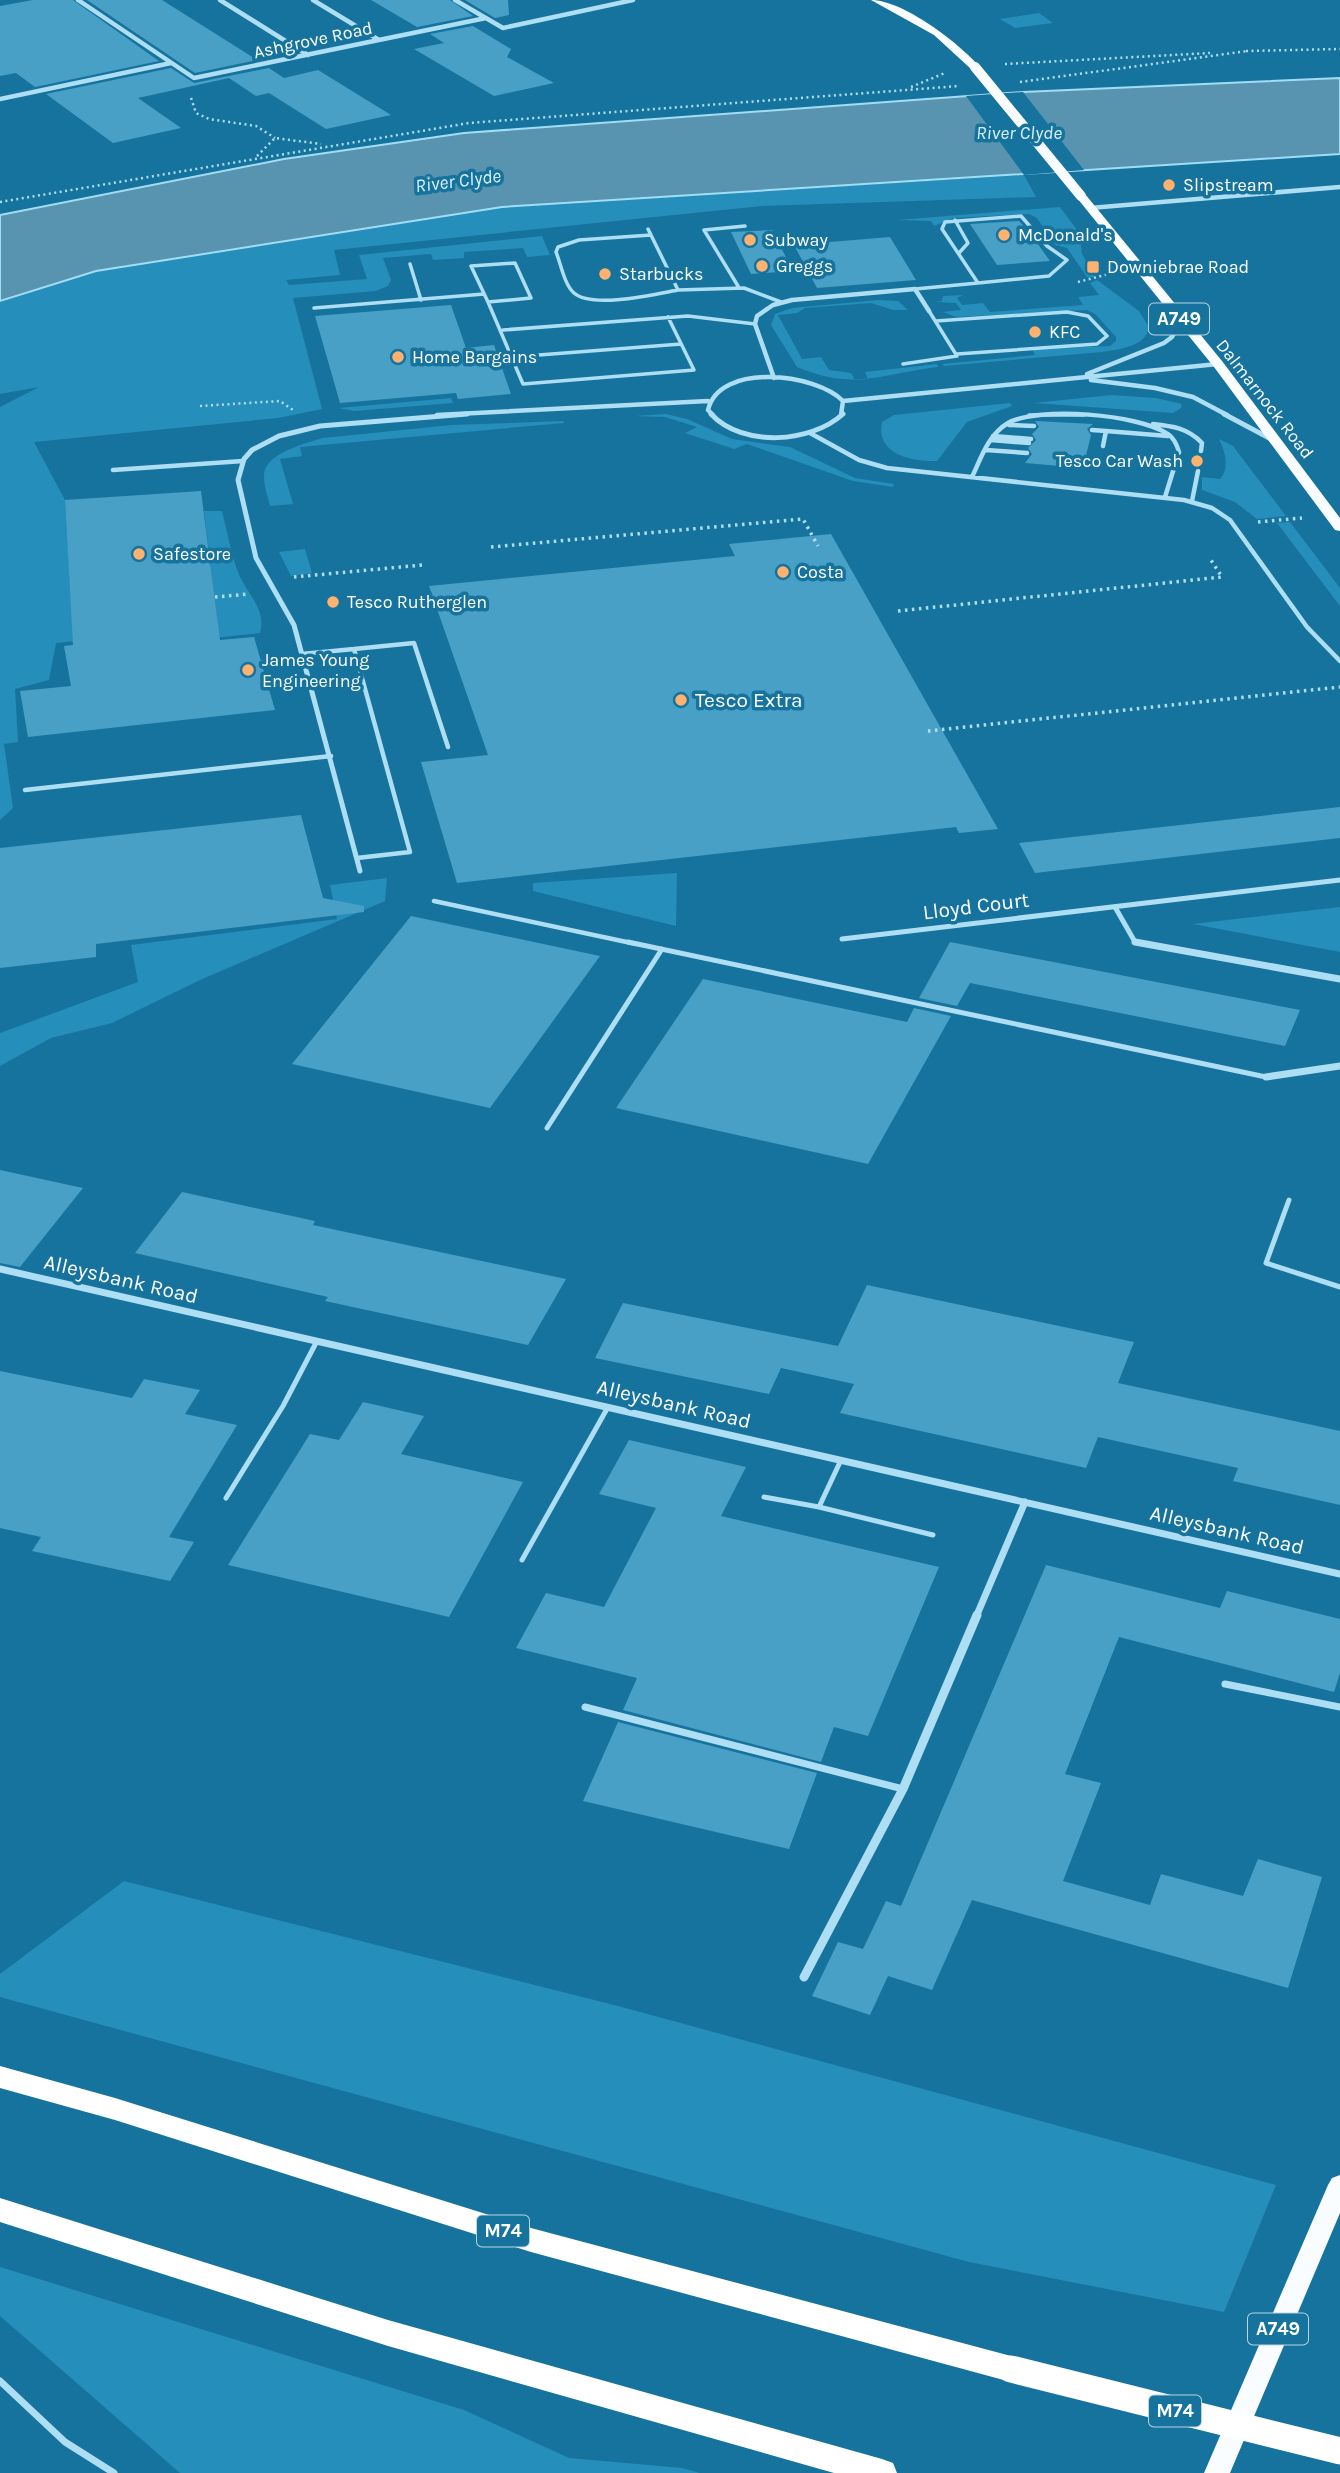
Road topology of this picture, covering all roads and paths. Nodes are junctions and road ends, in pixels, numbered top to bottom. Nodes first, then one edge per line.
1 (78, 0) edge
2 (220, 0) edge
3 (313, 0) edge
4 (455, 0) edge
5 (633, 0) edge
6 (876, 0) edge
7 (486, 18) junction
8 (379, 40) junction
9 (1340, 49) edge
10 (1248, 51) junction
11 (309, 55) junction
12 (172, 63) junction
13 (975, 66) junction
14 (947, 72) dead end
15 (194, 78) junction
16 (1020, 82) dead end
17 (960, 86) dead end
18 (909, 89) junction
19 (0, 99) edge
20 (275, 138) junction
21 (328, 145) junction
22 (256, 157) junction
23 (1340, 187) edge
24 (0, 202) edge
25 (1090, 208) junction
26 (955, 220) junction
27 (746, 226) dead end
28 (648, 229) dead end
29 (651, 235) junction
30 (959, 253) junction
31 (410, 264) dead end
32 (1137, 266) junction
33 (978, 283) junction
34 (1069, 283) dead end
35 (738, 286) junction
36 (915, 289) junction
37 (678, 290) junction
38 (484, 294) junction
39 (421, 300) junction
40 (487, 302) junction
41 (781, 302) junction
42 (314, 308) dead end
43 (929, 312) joint
44 (668, 317) junction
45 (1181, 320) junction
46 (936, 321) junction
47 (755, 324) junction
48 (503, 330) junction
49 (681, 344) junction
50 (957, 354) junction
51 (513, 357) junction
52 (902, 364) dead end
53 (1218, 365) junction
54 (774, 377) junction
55 (1077, 378) junction
56 (708, 401) junction
57 (843, 401) junction
58 (200, 406) dead end
59 (1136, 422) junction
60 (1006, 424) junction
61 (320, 426) junction
62 (1034, 426) dead end
63 (1091, 430) dead end
64 (1106, 432) junction
65 (810, 433) junction
66 (1170, 436) junction
67 (992, 438) junction
68 (1030, 441) dead end
69 (1277, 443) junction
70 (1103, 446) dead end
71 (987, 449) junction
72 (1201, 451) dead end
73 (1027, 452) dead end
74 (243, 461) junction
75 (113, 470) dead end
76 (1198, 471) dead end
77 (972, 477) junction
78 (1165, 497) junction
79 (1192, 502) junction
80 (1331, 515) junction
81 (1233, 525) junction
82 (1340, 527) edge
83 (818, 546) dead end
84 (491, 547) dead end
85 (1209, 557) dead end
86 (422, 565) dead end
87 (289, 577) dead end
88 (254, 593) dead end
89 (215, 597) dead end
90 (898, 611) dead end
91 (354, 649) junction
92 (302, 654) junction
93 (281, 660) dead end
94 (1340, 661) edge
95 (261, 662) dead end
96 (1340, 687) edge
97 (929, 731) dead end
98 (448, 747) dead end
99 (331, 756) junction
100 (25, 790) dead end
101 (357, 858) junction
102 (360, 871) dead end
103 (1340, 880) edge
104 (434, 901) dead end
105 (1115, 907) junction
106 (842, 939) dead end
107 (662, 949) junction
108 (1340, 979) edge
109 (1340, 1066) edge
110 (1266, 1077) joint
111 (547, 1128) dead end
112 (1289, 1200) dead end
113 (0, 1269) edge
114 (1340, 1287) edge
115 (317, 1341) junction
116 (608, 1407) junction
117 (841, 1460) junction
118 (764, 1497) dead end
119 (226, 1498) dead end
120 (1025, 1502) junction
121 (819, 1507) junction
122 (933, 1535) dead end
123 (522, 1560) dead end
124 (1340, 1574) edge
125 (1225, 1684) dead end
126 (585, 1707) dead end
127 (1340, 1707) edge
128 (903, 1789) junction
129 (804, 1977) dead end
130 (0, 2077) edge
131 (1340, 2185) edge
132 (0, 2210) edge
133 (0, 2381) edge
134 (1340, 2451) edge
135 (114, 2473) edge
136 (882, 2473) edge
137 (1217, 2473) edge

1 - 12 street
2 - 11 street
3 - 8 street
4 - 7 street
5 - 7 street, Ashgrove Road
6 - 13 main road, A749
7 - 8 street, Ashgrove Road
8 - 11 street, Ashgrove Road
9 - 10 path
10 - 13 path
10 - 16 path
11 - 15 street, Ashgrove Road
12 - 15 street
12 - 19 street
13 - 25 main road, Dalmarnock Road / A749, bridge
14 - 18 path
15 - 20 path
17 - 18 path
18 - 21 path
20 - 21 path
20 - 22 path
21 - 22 path
22 - 24 path
23 - 25 street
25 - 32 main road, Dalmarnock Road / A749
26 - 30 lane
26 - 30 lane
26 - 33 lane
27 - 35 lane
28 - 29 lane
29 - 37 lane
29 - 37 lane
30 - 33 lane
31 - 39 lane
32 - 34 path
32 - 45 main road, Dalmarnock Road / A749
33 - 36 lane
35 - 37 lane
35 - 41 lane
36 - 41 street
36 - 43 street
38 - 39 lane
38 - 40 lane
38 - 40 lane
39 - 42 lane
40 - 48 lane
41 - 47 street
43 - 46 lane
44 - 47 lane
44 - 48 lane
44 - 49 lane
45 - 53 main road, Dalmarnock Road / A749
45 - 55 street
46 - 50 lane
46 - 50 lane
47 - 54 street
48 - 51 lane
49 - 51 lane
49 - 51 lane
50 - 52 lane
53 - 55 street
53 - 69 main road, Dalmarnock Road / A749
54 - 56 street
54 - 57 street
55 - 57 street
55 - 69 street
56 - 61 street
56 - 65 street
57 - 65 street
58 - 61 path
59 - 60 lane
59 - 66 lane
59 - 72 lane
60 - 62 lane
60 - 67 lane
61 - 74 street
63 - 64 lane
64 - 66 lane
64 - 70 lane
65 - 77 lane
66 - 78 lane
67 - 68 lane
67 - 71 lane
69 - 80 main road, Dalmarnock Road / A749
71 - 73 lane
71 - 77 lane
74 - 75 lane
74 - 92 street
76 - 79 lane
77 - 78 lane
78 - 79 lane
79 - 81 lane
80 - 81 path
80 - 82 main road, Dalmarnock Road / A749
81 - 94 lane
83 - 84 path
85 - 90 path
86 - 87 path
88 - 89 path
91 - 92 lane
91 - 98 lane
91 - 101 lane
92 - 99 street
93 - 95 path
96 - 97 path
99 - 100 lane
99 - 101 street
101 - 102 street
103 - 105 street, Lloyd Court
104 - 107 lane
105 - 106 street, Lloyd Court
105 - 108 street
107 - 110 lane
107 - 111 lane
109 - 110 street
112 - 114 lane
113 - 115 street, Alleysbank Road
115 - 116 street, Alleysbank Road
115 - 119 lane
116 - 117 street, Alleysbank Road
116 - 123 lane
117 - 120 street, Alleysbank Road
117 - 121 lane
118 - 121 lane
120 - 124 street, Alleysbank Road
120 - 128 street
121 - 122 lane
125 - 127 lane
126 - 128 lane
128 - 129 street
130 - 134 highway, M74, bridge
131 - 137 main road, A749
132 - 136 highway
133 - 135 lane

